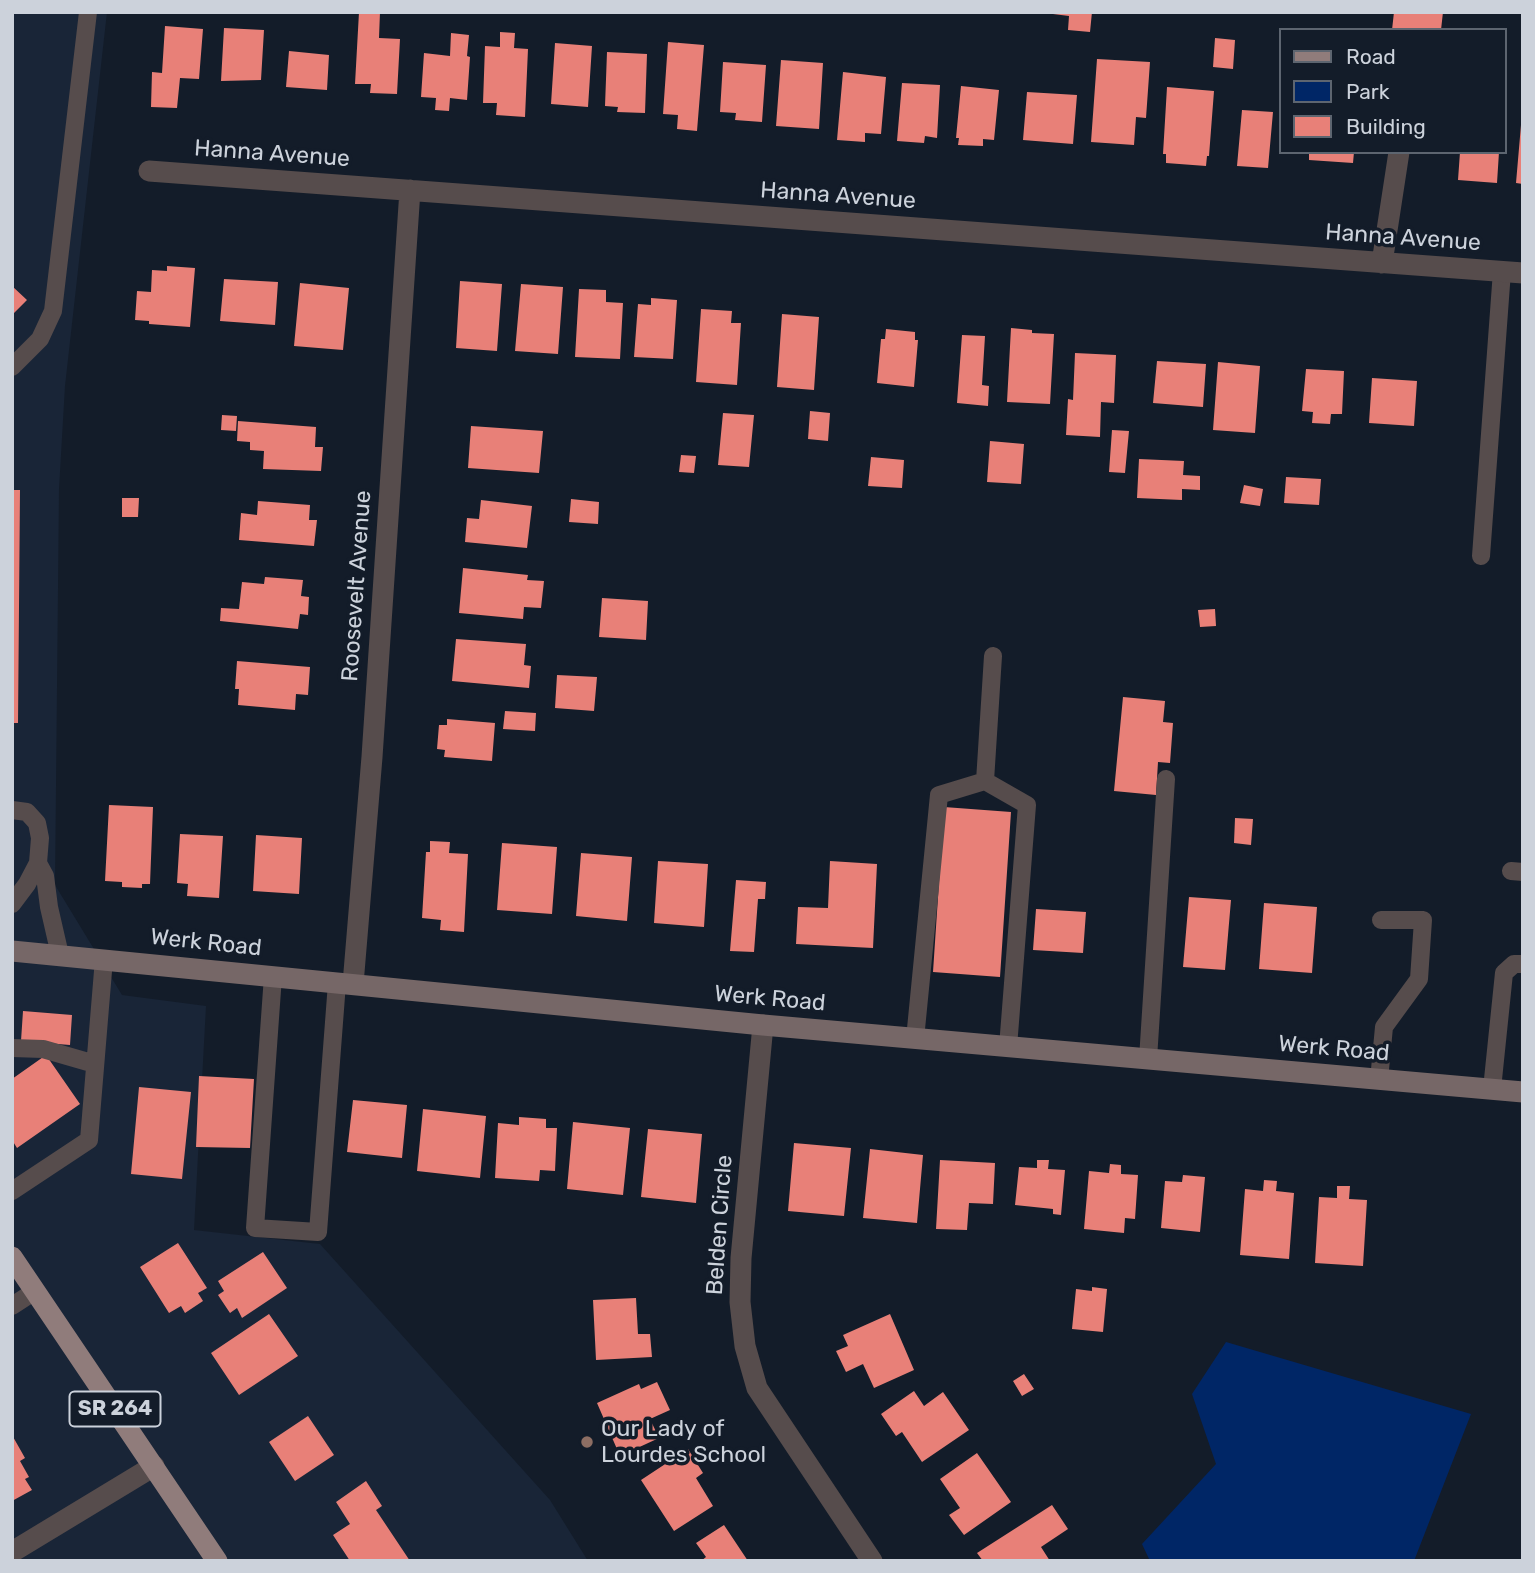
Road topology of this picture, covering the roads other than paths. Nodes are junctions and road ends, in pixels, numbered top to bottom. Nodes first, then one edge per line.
1 (88, 12) edge
2 (1399, 154) edge
3 (149, 171) dead end
4 (410, 190) junction
5 (1382, 263) junction
6 (1512, 272) edge
7 (12, 367) edge
8 (1481, 556) dead end
9 (993, 656) dead end
10 (1166, 779) dead end
11 (985, 782) junction
12 (12, 810) edge
13 (38, 863) junction
14 (12, 904) edge
15 (1381, 919) dead end
16 (12, 951) edge
17 (60, 955) junction
18 (104, 959) junction
19 (1523, 964) edge
20 (273, 976) junction
21 (345, 983) junction
22 (763, 1025) junction
23 (915, 1039) junction
24 (1008, 1047) junction
25 (12, 1048) edge
26 (1147, 1059) junction
27 (95, 1063) junction
28 (1379, 1080) junction
29 (1492, 1089) junction
30 (1523, 1092) edge
31 (12, 1191) edge
32 (12, 1257) edge
33 (35, 1291) junction
34 (12, 1306) edge
35 (154, 1466) junction
36 (12, 1552) edge
37 (217, 1561) edge
38 (872, 1561) edge

1 - 7 lane
2 - 5 street
3 - 4 street, Hanna Avenue
4 - 5 street, Hanna Avenue
4 - 21 street, Roosevelt Avenue
5 - 6 street, Hanna Avenue
6 - 8 lane
9 - 11 lane
10 - 26 lane
11 - 23 lane
11 - 24 lane
12 - 13 lane
13 - 14 lane
13 - 17 lane
15 - 28 lane
16 - 17 main road, Werk Road
17 - 18 main road, Werk Road
18 - 20 main road, Werk Road
18 - 27 lane
19 - 29 lane
20 - 21 main road, Werk Road
20 - 21 lane
21 - 22 main road, Werk Road
22 - 23 main road, Werk Road
22 - 38 street, Belden Circle
23 - 24 main road, Werk Road
24 - 26 main road, Werk Road
25 - 27 lane
26 - 28 main road, Werk Road
27 - 31 lane
28 - 29 main road, Werk Road
29 - 30 main road, Werk Road
32 - 33 main road, SR 264
33 - 34 lane
33 - 35 main road, SR 264
35 - 36 street
35 - 37 main road, SR 264

